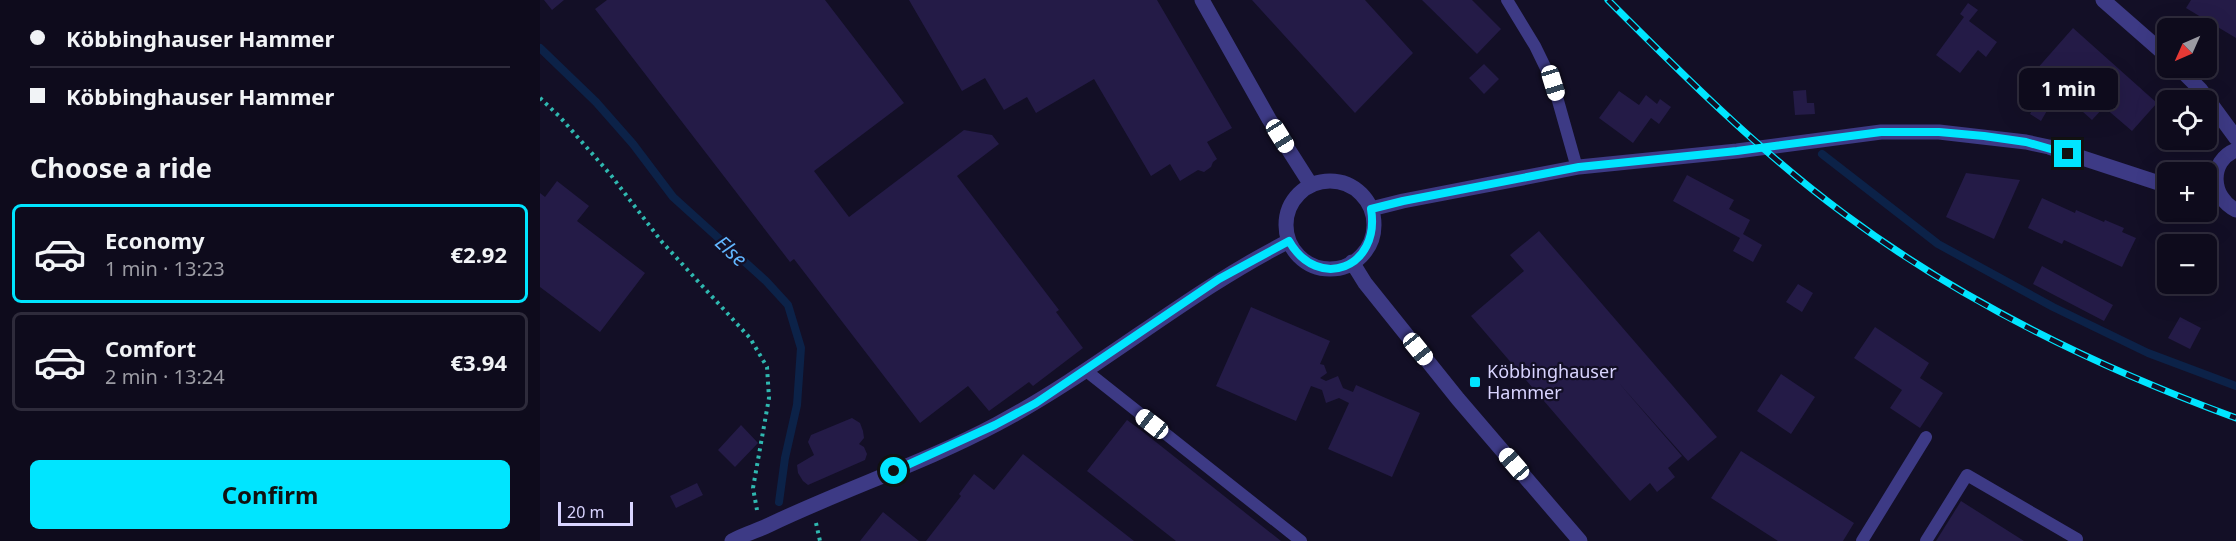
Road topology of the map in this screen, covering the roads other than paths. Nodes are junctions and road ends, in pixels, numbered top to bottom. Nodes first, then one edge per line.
1 (1202, 0) edge
2 (1507, 0) edge
3 (2103, 0) edge
4 (2157, 47) edge
5 (2189, 78) edge
6 (2236, 138) edge
7 (2236, 150) edge
8 (1577, 168) junction
9 (2217, 172) edge
10 (2157, 182) edge
11 (1311, 185) junction
12 (2217, 193) edge
13 (1371, 209) junction
14 (2236, 210) edge
15 (1289, 241) junction
16 (1352, 262) junction
17 (1085, 370) junction
18 (1926, 437) dead end
19 (2077, 539) dead end
20 (732, 541) edge
21 (1301, 541) edge
22 (1580, 541) edge
23 (1862, 541) edge
24 (1926, 541) edge

1 - 11 street
2 - 8 lane
3 - 4 street
5 - 6 street
7 - 9 street
8 - 10 street
8 - 13 street
11 - 13 street
11 - 15 street
12 - 14 street
13 - 16 street
15 - 16 street
15 - 17 street
16 - 22 street
17 - 20 street
17 - 21 lane
18 - 23 lane
19 - 24 lane

